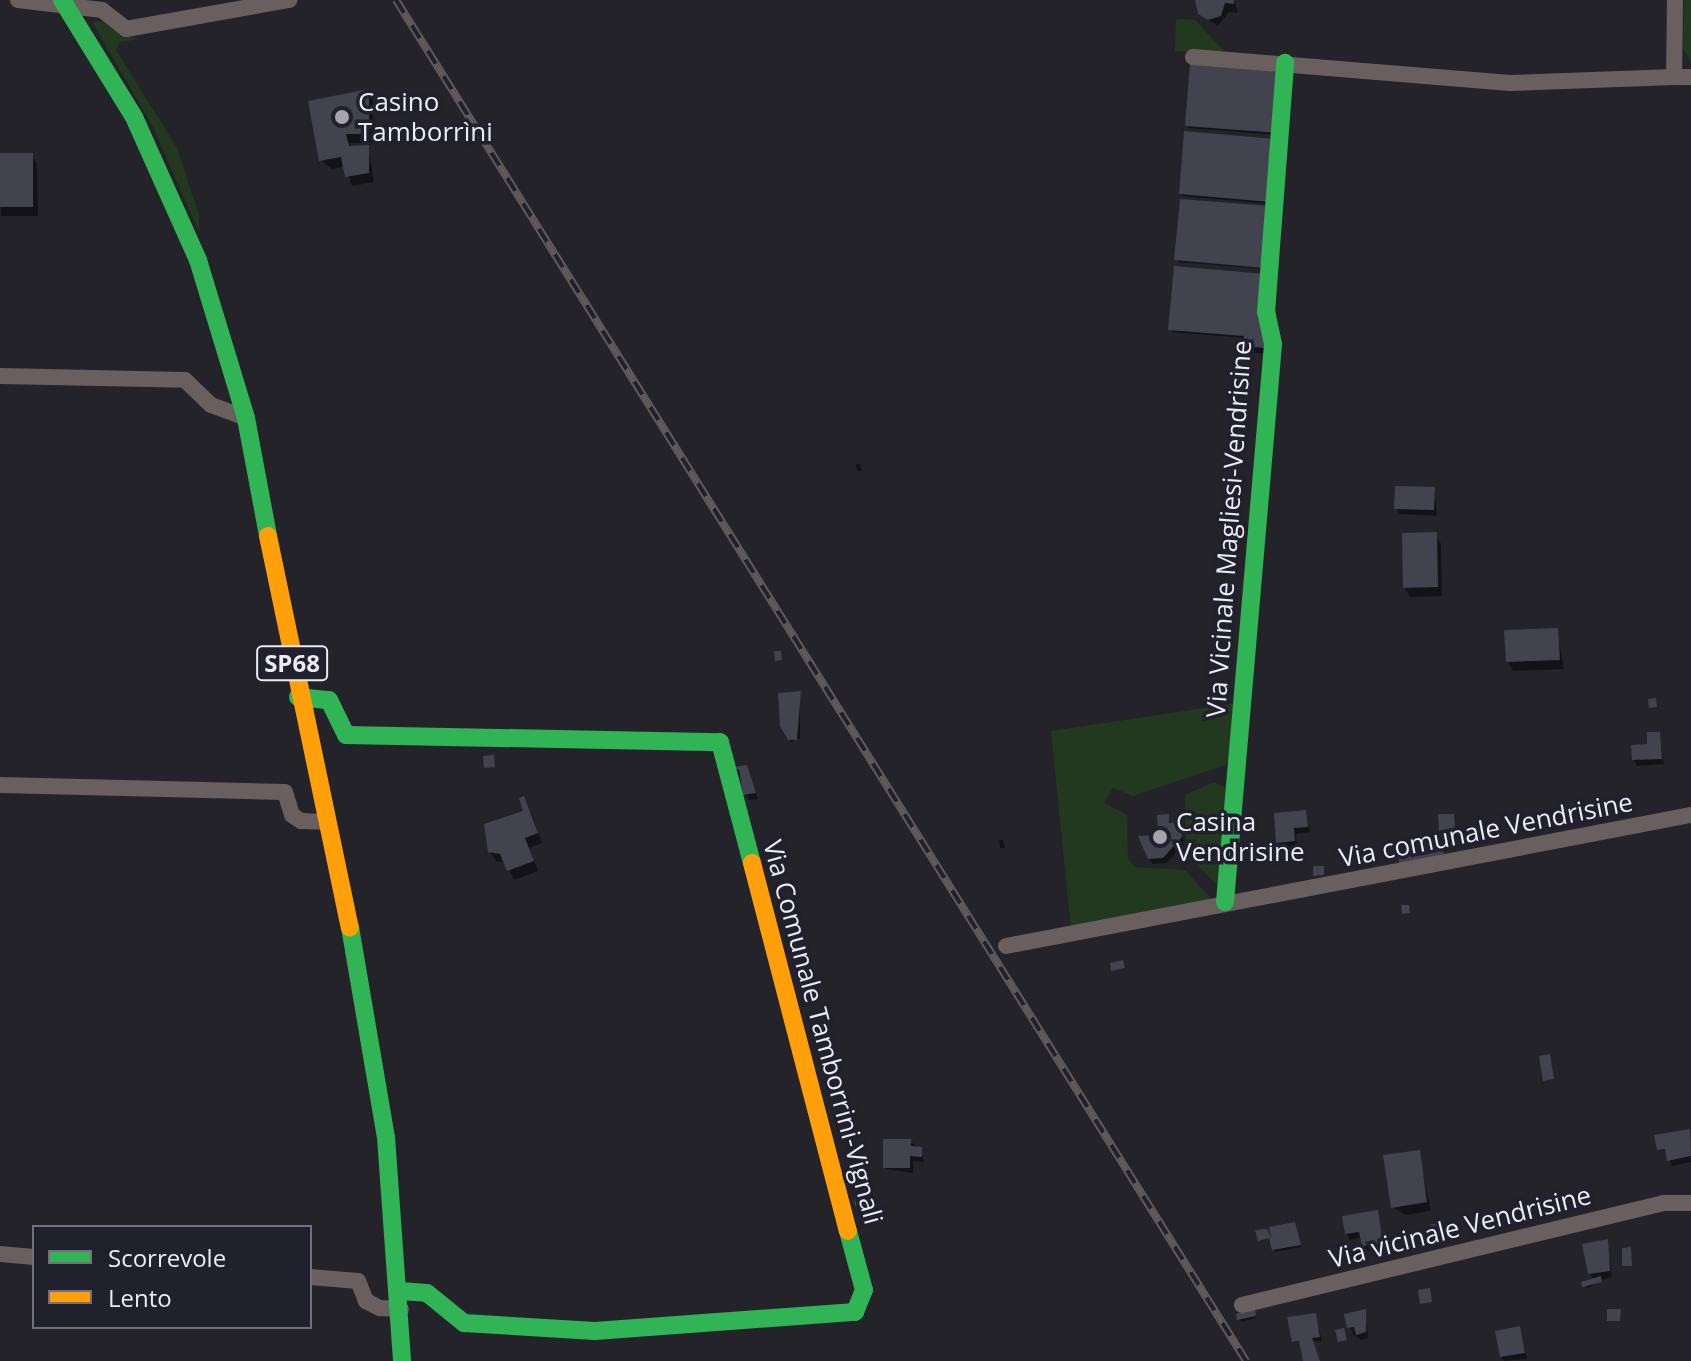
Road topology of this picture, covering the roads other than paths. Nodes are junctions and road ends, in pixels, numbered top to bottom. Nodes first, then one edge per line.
1 (18, 0) edge
2 (289, 0) edge
3 (1675, 0) edge
4 (66, 5) edge
5 (1193, 57) dead end
6 (1285, 63) junction
7 (1683, 77) edge
8 (0, 376) edge
9 (246, 418) junction
10 (298, 697) junction
11 (0, 785) edge
12 (1691, 815) edge
13 (326, 822) junction
14 (1225, 902) junction
15 (1006, 946) dead end
16 (1691, 1203) edge
17 (0, 1254) edge
18 (32, 1257) edge
19 (312, 1277) edge
20 (401, 1300) junction
21 (1242, 1305) dead end
22 (402, 1361) edge

1 - 4 street
2 - 4 street
3 - 7 street
4 - 9 street, SP68
5 - 6 street
6 - 7 street
6 - 14 street, Via Vicinale Magliesi-Vendrisine
8 - 9 street
9 - 10 street, SP68
10 - 13 street, SP68
10 - 20 street, Via Comunale Tamborrini-Vignali
11 - 13 street
12 - 14 street, Via comunale Vendrisine
13 - 20 street, SP68
14 - 15 street, Via comunale Vendrisine
16 - 21 street, Via vicinale Vendrisine
17 - 18 street
19 - 20 street
20 - 22 street, SP68

